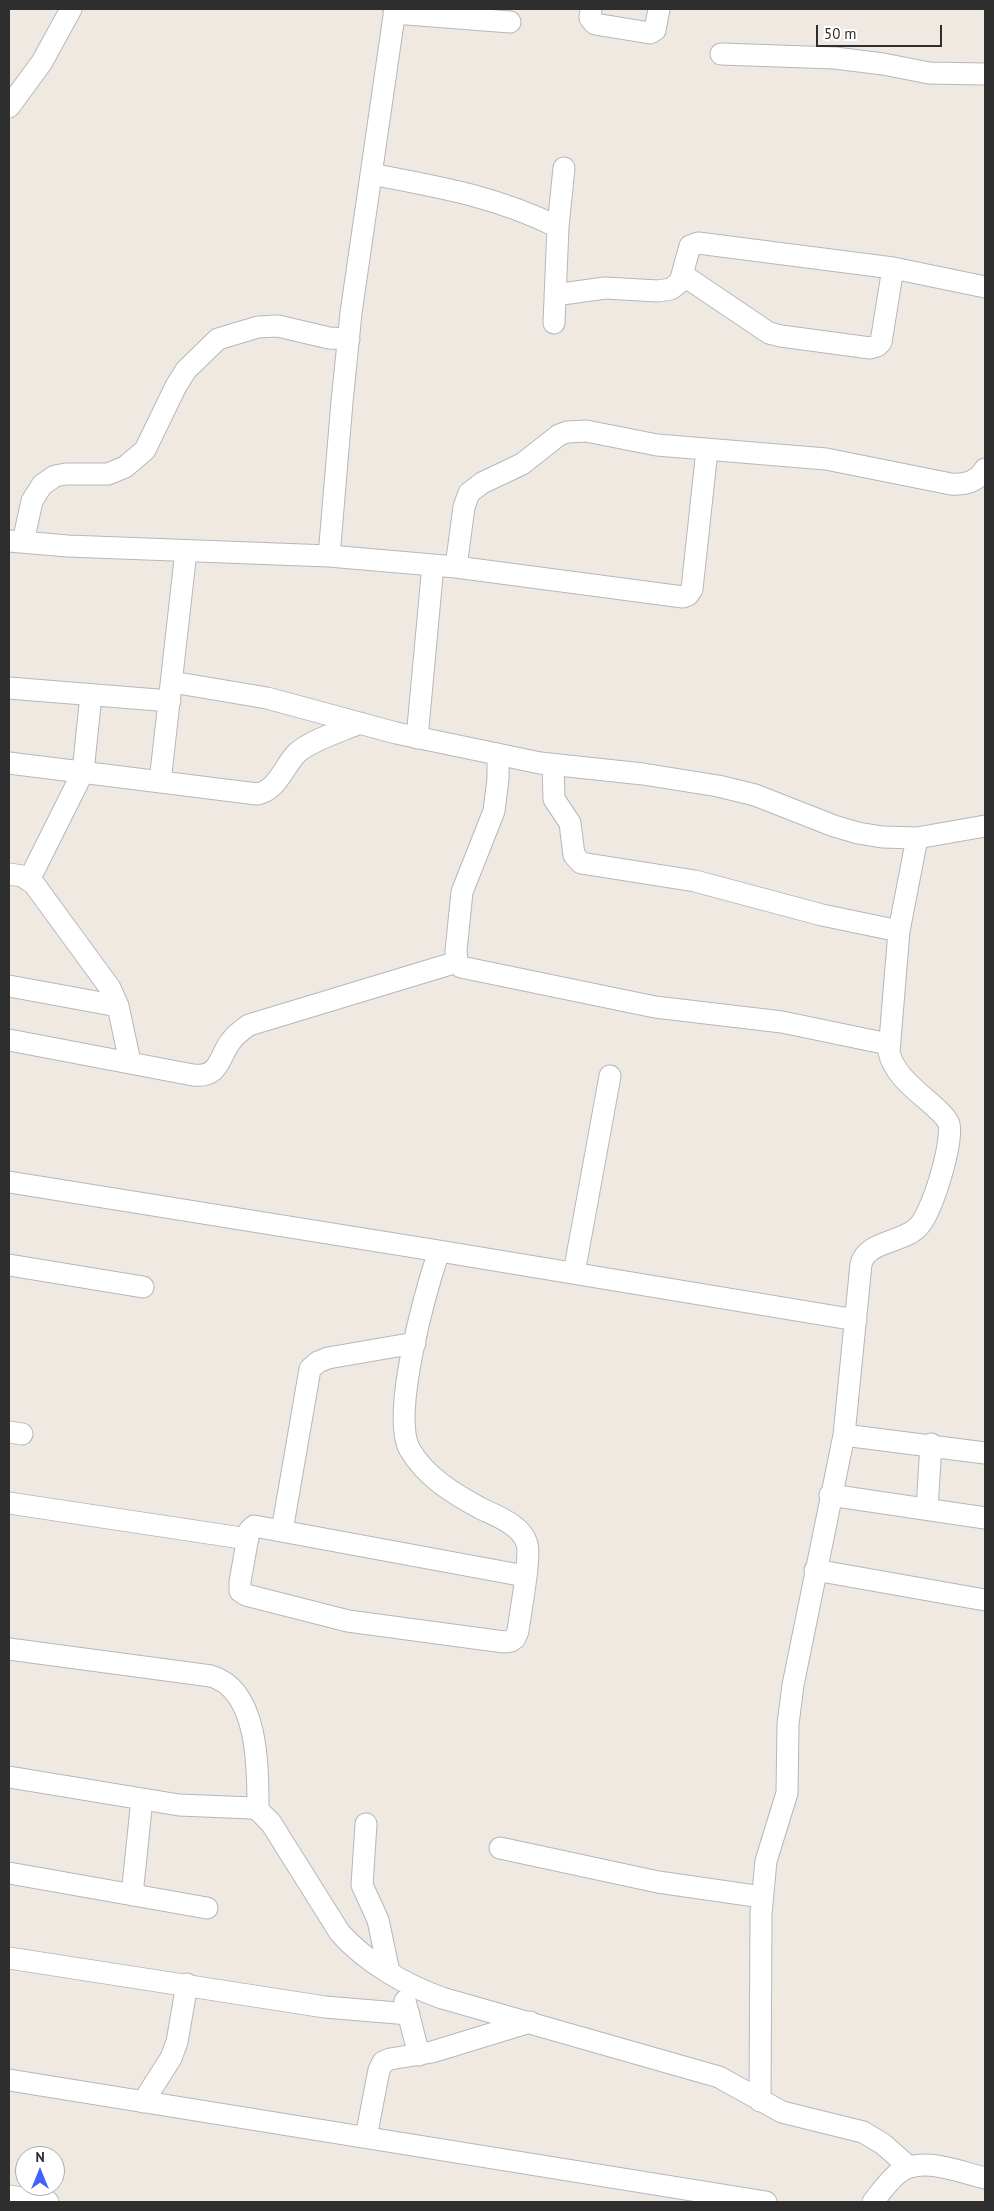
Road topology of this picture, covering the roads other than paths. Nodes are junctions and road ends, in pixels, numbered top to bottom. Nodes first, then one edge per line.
1 (71, 9) edge
2 (591, 9) edge
3 (659, 9) edge
4 (394, 11) edge
5 (510, 22) dead end
6 (721, 54) dead end
7 (985, 74) edge
8 (19, 78) edge
9 (9, 107) edge
10 (564, 168) dead end
11 (371, 174) junction
12 (558, 227) junction
13 (893, 268) junction
14 (683, 275) junction
15 (985, 287) edge
16 (555, 295) junction
17 (554, 323) dead end
18 (349, 339) junction
19 (707, 450) junction
20 (985, 470) edge
21 (16, 542) edge
22 (186, 551) junction
23 (330, 556) junction
24 (433, 565) junction
25 (456, 567) junction
26 (9, 688) edge
27 (171, 692) junction
28 (91, 695) junction
29 (360, 723) junction
30 (418, 738) junction
31 (498, 754) junction
32 (9, 763) edge
33 (553, 765) junction
34 (83, 772) junction
35 (160, 782) junction
36 (985, 826) edge
37 (917, 838) junction
38 (19, 877) edge
39 (899, 931) junction
40 (457, 962) junction
41 (9, 986) edge
42 (118, 1006) junction
43 (9, 1040) edge
44 (888, 1044) junction
45 (130, 1062) junction
46 (610, 1076) dead end
47 (9, 1182) edge
48 (440, 1250) junction
49 (9, 1266) edge
50 (574, 1273) junction
51 (144, 1288) dead end
52 (856, 1320) junction
53 (416, 1343) junction
54 (844, 1435) junction
55 (931, 1444) junction
56 (985, 1453) edge
57 (830, 1495) junction
58 (9, 1503) edge
59 (927, 1509) junction
60 (985, 1518) edge
61 (282, 1531) junction
62 (248, 1539) junction
63 (815, 1570) junction
64 (525, 1576) junction
65 (985, 1600) edge
66 (9, 1649) edge
67 (9, 1777) edge
68 (142, 1799) junction
69 (258, 1810) junction
70 (366, 1824) dead end
71 (500, 1848) dead end
72 (9, 1874) edge
73 (132, 1895) junction
74 (762, 1897) junction
75 (207, 1908) dead end
76 (9, 1958) edge
77 (394, 1975) junction
78 (187, 1984) junction
79 (409, 2014) junction
80 (530, 2022) junction
81 (419, 2055) junction
82 (9, 2080) edge
83 (760, 2101) junction
84 (144, 2102) junction
85 (366, 2138) junction
86 (909, 2167) junction
87 (985, 2178) edge
88 (9, 2196) edge
89 (48, 2202) edge
90 (766, 2202) edge
91 (873, 2202) edge

1 - 8 street
2 - 3 street
4 - 5 street
4 - 11 street
6 - 7 street
8 - 9 street
10 - 12 street
11 - 12 street
11 - 18 street
12 - 16 street
13 - 14 street
13 - 14 street
13 - 15 street
14 - 16 street
16 - 17 street
18 - 21 street
18 - 23 street
19 - 20 street
19 - 25 street
19 - 25 street
21 - 22 street
22 - 23 street
22 - 27 street
23 - 24 street
24 - 25 street
24 - 30 street
26 - 28 street
27 - 28 street
27 - 29 street
27 - 35 street
28 - 34 street
29 - 30 street
29 - 35 street
30 - 31 street
31 - 33 street
31 - 40 street
32 - 34 street
33 - 37 street
33 - 39 street
34 - 35 street
34 - 38 street
36 - 37 street
37 - 39 street
38 - 42 street
39 - 44 street
40 - 44 street
40 - 45 street
41 - 42 street
42 - 45 street
43 - 45 street
44 - 52 street
46 - 50 street
47 - 48 street
48 - 50 street
48 - 53 street
49 - 51 street
50 - 52 street
52 - 54 street
53 - 61 street
53 - 64 street
54 - 55 street
54 - 57 street
55 - 56 street
55 - 59 street
57 - 59 street
57 - 63 street
58 - 62 street
59 - 60 street
61 - 62 street
61 - 64 street
62 - 64 street
63 - 65 street
63 - 74 street
66 - 69 street
67 - 68 street
68 - 69 street
68 - 73 street
69 - 77 street
70 - 77 street
71 - 74 street
72 - 73 street
73 - 75 street
74 - 83 street
76 - 78 street
77 - 79 street
77 - 80 street
78 - 79 street
78 - 84 street
79 - 81 street
80 - 81 street
80 - 83 street
81 - 85 street
82 - 84 street
83 - 86 street
84 - 85 street
85 - 90 street
86 - 87 street
86 - 91 street
88 - 89 street

